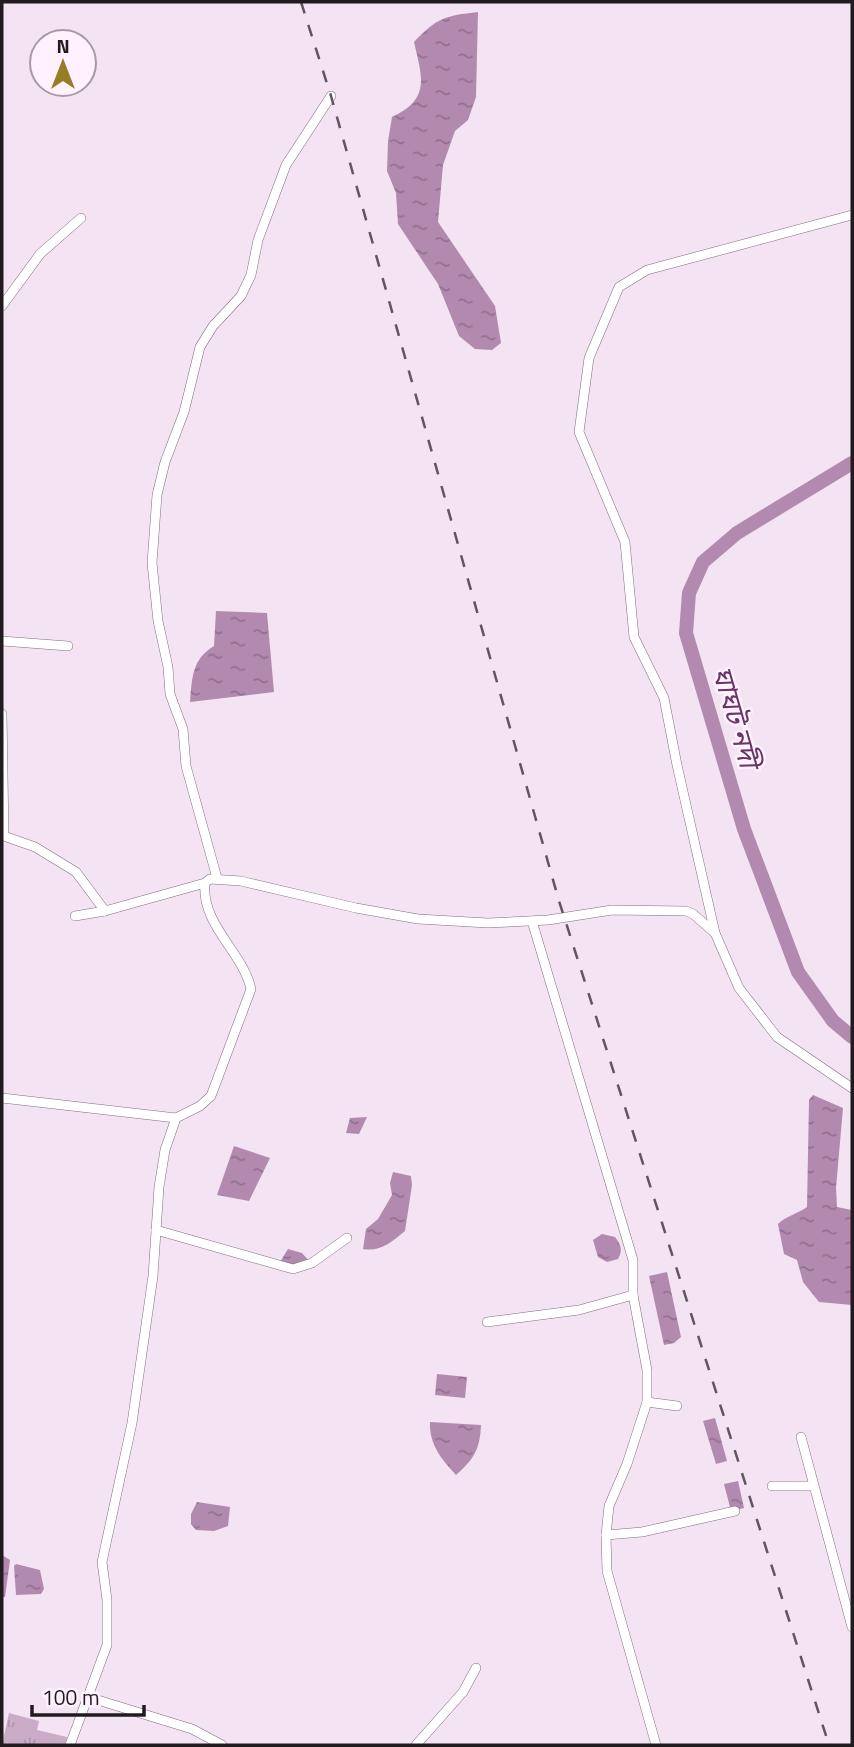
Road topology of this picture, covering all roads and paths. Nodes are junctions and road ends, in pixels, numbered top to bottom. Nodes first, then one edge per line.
1 (331, 96) dead end
2 (852, 215) edge
3 (81, 218) dead end
4 (2, 306) edge
5 (2, 641) edge
6 (68, 646) dead end
7 (2, 714) edge
8 (217, 878) junction
9 (205, 883) junction
10 (105, 911) junction
11 (75, 916) dead end
12 (533, 921) junction
13 (715, 933) junction
14 (852, 1088) edge
15 (2, 1098) edge
16 (176, 1118) junction
17 (156, 1230) junction
18 (347, 1238) dead end
19 (634, 1295) junction
20 (487, 1322) dead end
21 (647, 1402) junction
22 (677, 1406) dead end
23 (801, 1437) dead end
24 (772, 1486) dead end
25 (813, 1486) junction
26 (735, 1511) dead end
27 (606, 1535) junction
28 (852, 1627) edge
29 (476, 1668) dead end
30 (88, 1697) junction
31 (69, 1745) edge
32 (222, 1745) edge
33 (416, 1745) edge
34 (656, 1745) edge

1 - 8 street
2 - 13 street
3 - 4 street
5 - 6 street
7 - 10 street
8 - 9 street
8 - 12 street
9 - 10 street
9 - 16 street
10 - 11 street
12 - 13 street
12 - 19 street
13 - 14 street
15 - 16 street
16 - 17 street
17 - 18 street
17 - 30 street
19 - 20 street
19 - 21 street
21 - 22 street
21 - 27 street
23 - 25 street
24 - 25 street
25 - 28 street
26 - 27 street
27 - 34 street
29 - 33 street
30 - 31 street
30 - 32 street

